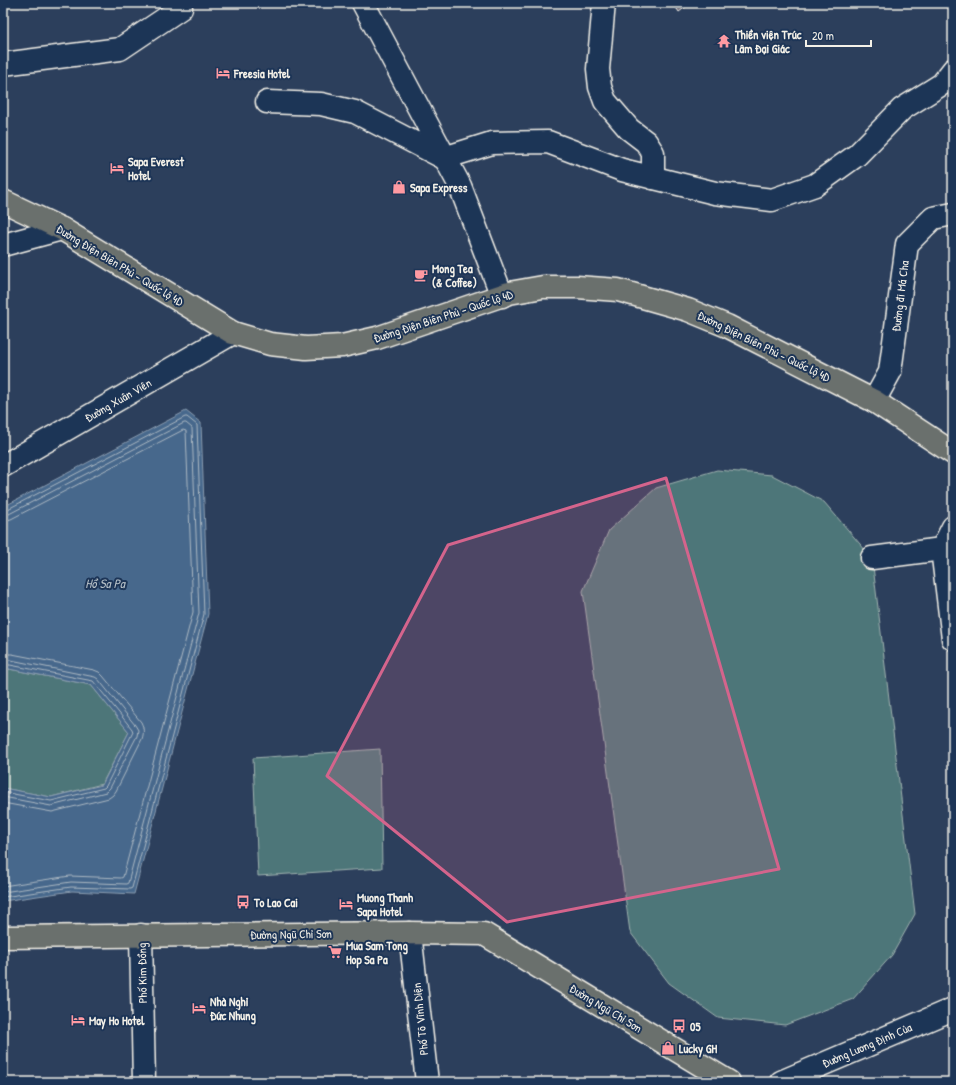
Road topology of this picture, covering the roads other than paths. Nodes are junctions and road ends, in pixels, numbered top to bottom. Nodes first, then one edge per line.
1 (363, 3) edge
2 (604, 3) edge
3 (182, 8) dead end
4 (3, 64) edge
5 (953, 70) edge
6 (267, 102) dead end
7 (444, 158) junction
8 (653, 178) junction
9 (3, 202) edge
10 (953, 214) edge
11 (62, 229) junction
12 (3, 245) edge
13 (502, 296) junction
14 (233, 333) junction
15 (874, 401) junction
16 (953, 453) edge
17 (3, 466) edge
18 (953, 527) edge
19 (942, 549) junction
20 (872, 558) dead end
21 (953, 639) edge
22 (410, 933) junction
23 (141, 935) junction
24 (3, 937) edge
25 (953, 1009) edge
26 (144, 1082) edge
27 (427, 1082) edge
28 (729, 1082) edge
29 (781, 1082) edge

1 - 7 street
2 - 8 street
3 - 4 street
5 - 8 street
6 - 7 street
7 - 8 street
7 - 13 street
9 - 11 main road, Đường Điện Biên Phủ - Quốc lộ 4D
10 - 15 street, Đường đi Má Cha
11 - 12 street
11 - 14 main road, Đường Điện Biên Phủ - Quốc lộ 4D
13 - 14 main road, Đường Điện Biên Phủ - Quốc lộ 4D
13 - 15 main road, Đường Điện Biên Phủ - Quốc lộ 4D
14 - 17 street, Đường Xuân Viên
15 - 16 main road, Đường Điện Biên Phủ - Quốc lộ 4D
18 - 19 street
19 - 20 street
19 - 21 street
22 - 23 main road, Đường Ngũ Chỉ Sơn
22 - 27 street, Phố Tô Vĩnh Diện
22 - 28 main road, Đường Ngũ Chỉ Sơn
23 - 24 main road, Đường Ngũ Chỉ Sơn
23 - 26 street, Phố Kim Đồng
25 - 29 street, Đường Lương Định Của

